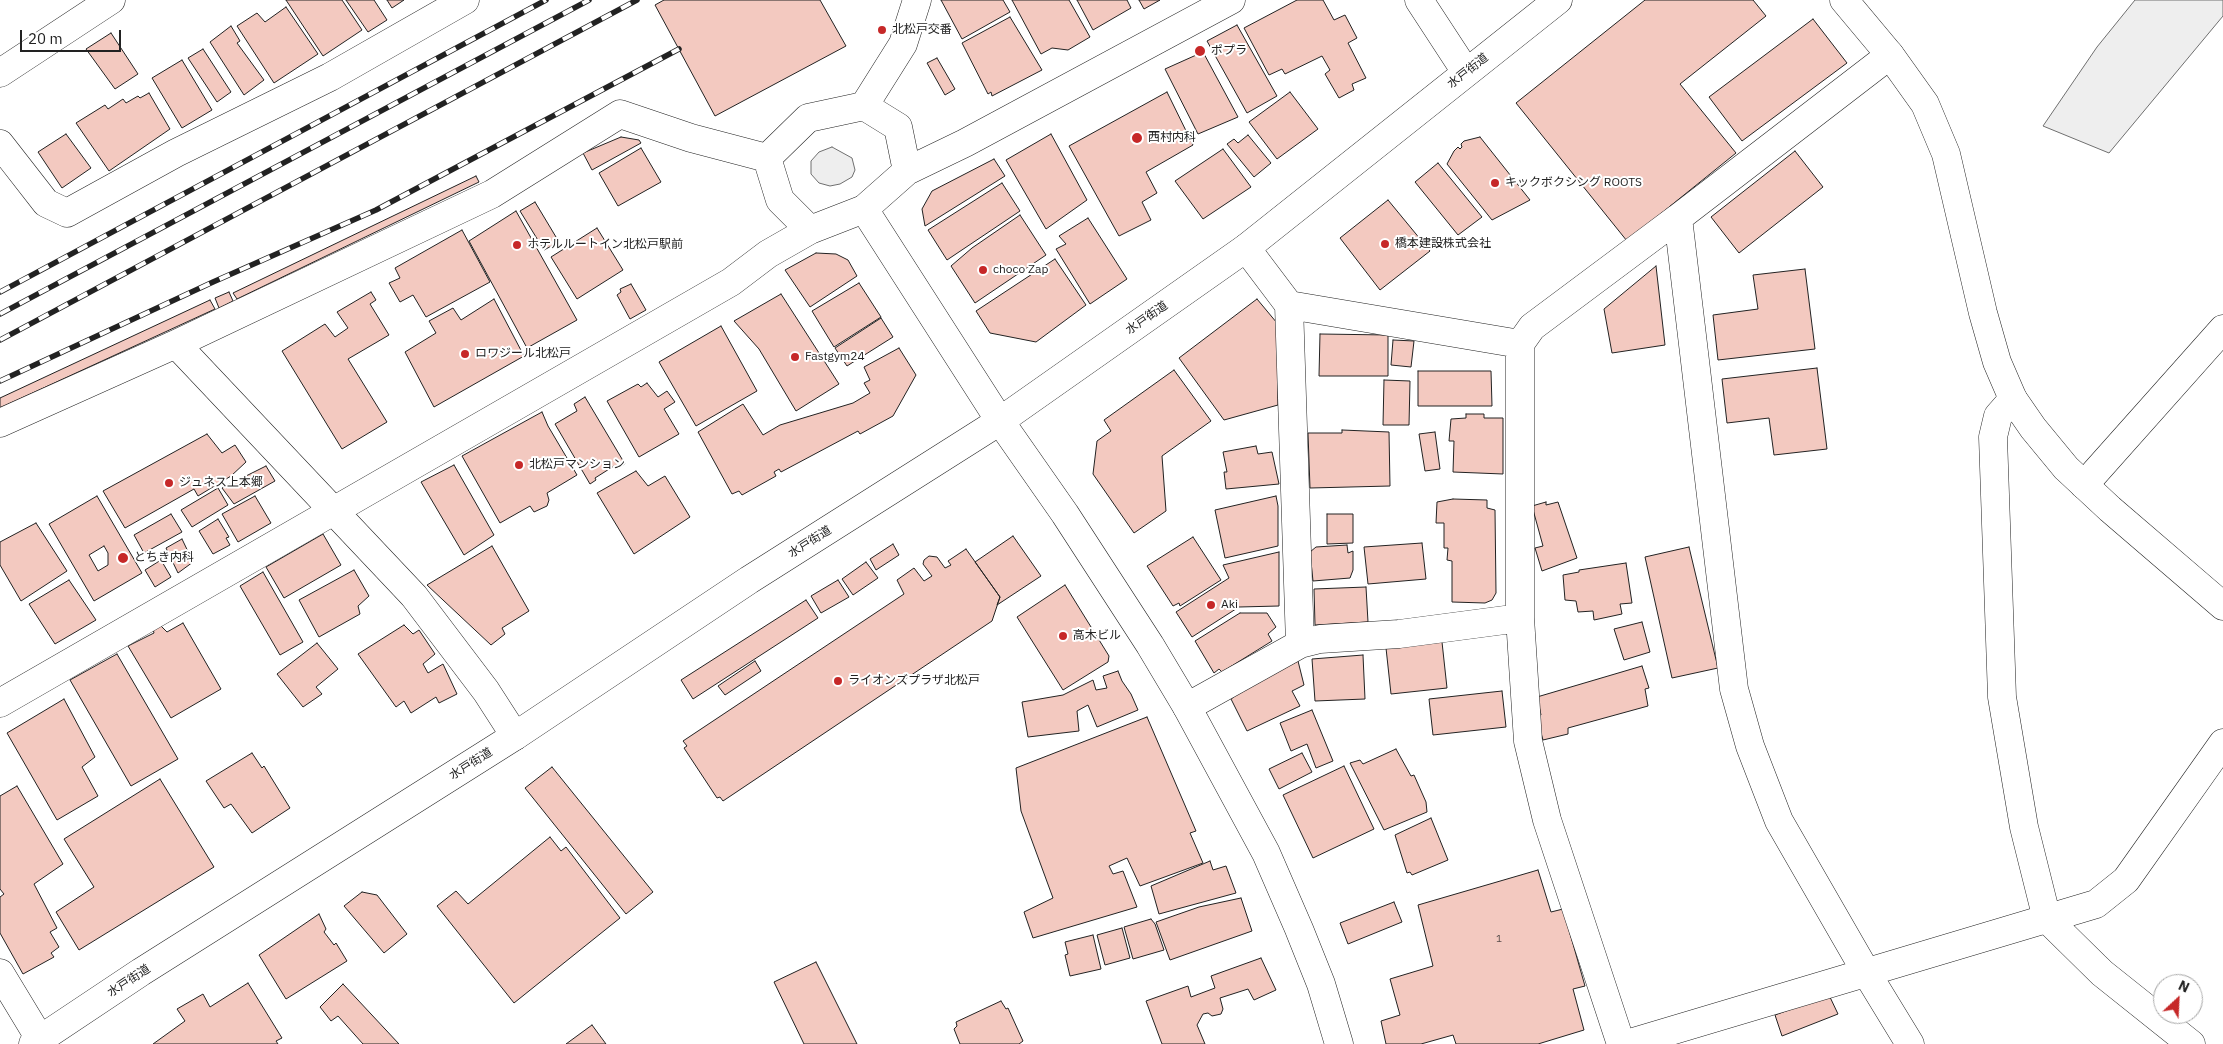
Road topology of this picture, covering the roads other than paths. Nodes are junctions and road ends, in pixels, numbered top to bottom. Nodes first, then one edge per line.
1 (111, 0) edge
2 (465, 0) edge
3 (918, 0) edge
4 (1230, 0) edge
5 (1420, 0) edge
6 (1558, 0) edge
7 (1844, 0) edge
8 (1890, 55) junction
9 (1466, 72) junction
10 (0, 73) edge
11 (864, 106) junction
12 (0, 144) edge
13 (767, 158) junction
14 (907, 171) junction
15 (864, 208) junction
16 (1678, 218) junction
17 (810, 230) junction
18 (1246, 248) junction
19 (1289, 305) junction
20 (2223, 329) edge
21 (176, 344) junction
22 (1520, 344) junction
23 (2013, 399) junction
24 (1000, 421) junction
25 (0, 423) edge
26 (2084, 485) junction
27 (334, 511) junction
28 (2223, 606) edge
29 (1520, 618) junction
30 (1300, 644) junction
31 (0, 703) edge
32 (1187, 707) junction
33 (515, 736) junction
34 (2223, 742) edge
35 (2047, 919) junction
36 (1866, 972) junction
37 (0, 973) edge
38 (38, 1042) edge
39 (1339, 1044) edge
40 (1621, 1044) edge
41 (1627, 1044) edge
42 (1910, 1044) edge
43 (2191, 1044) edge

1 - 10 main road
2 - 12 main road
3 - 11 main road
4 - 14 main road
5 - 9 main road
6 - 9 main road, 水戸街道
7 - 8 main road
8 - 16 main road
8 - 23 main road
9 - 18 main road, 水戸街道
11 - 13 main road
11 - 14 main road
13 - 17 main road
13 - 21 main road
14 - 15 main road
15 - 17 main road
15 - 24 main road
16 - 22 main road
16 - 36 main road
17 - 27 main road
18 - 19 main road
18 - 24 main road, 水戸街道
19 - 22 main road
19 - 30 main road
20 - 26 main road
21 - 25 main road
21 - 27 main road
22 - 29 main road
23 - 26 main road
23 - 35 main road
24 - 32 main road
24 - 33 main road, 水戸街道
26 - 28 main road
27 - 31 main road
27 - 33 main road
29 - 30 main road
29 - 40 main road
30 - 32 main road
32 - 39 main road
33 - 38 main road, 水戸街道
34 - 35 main road
35 - 36 main road
35 - 43 main road
36 - 41 main road
36 - 42 main road
37 - 38 main road

